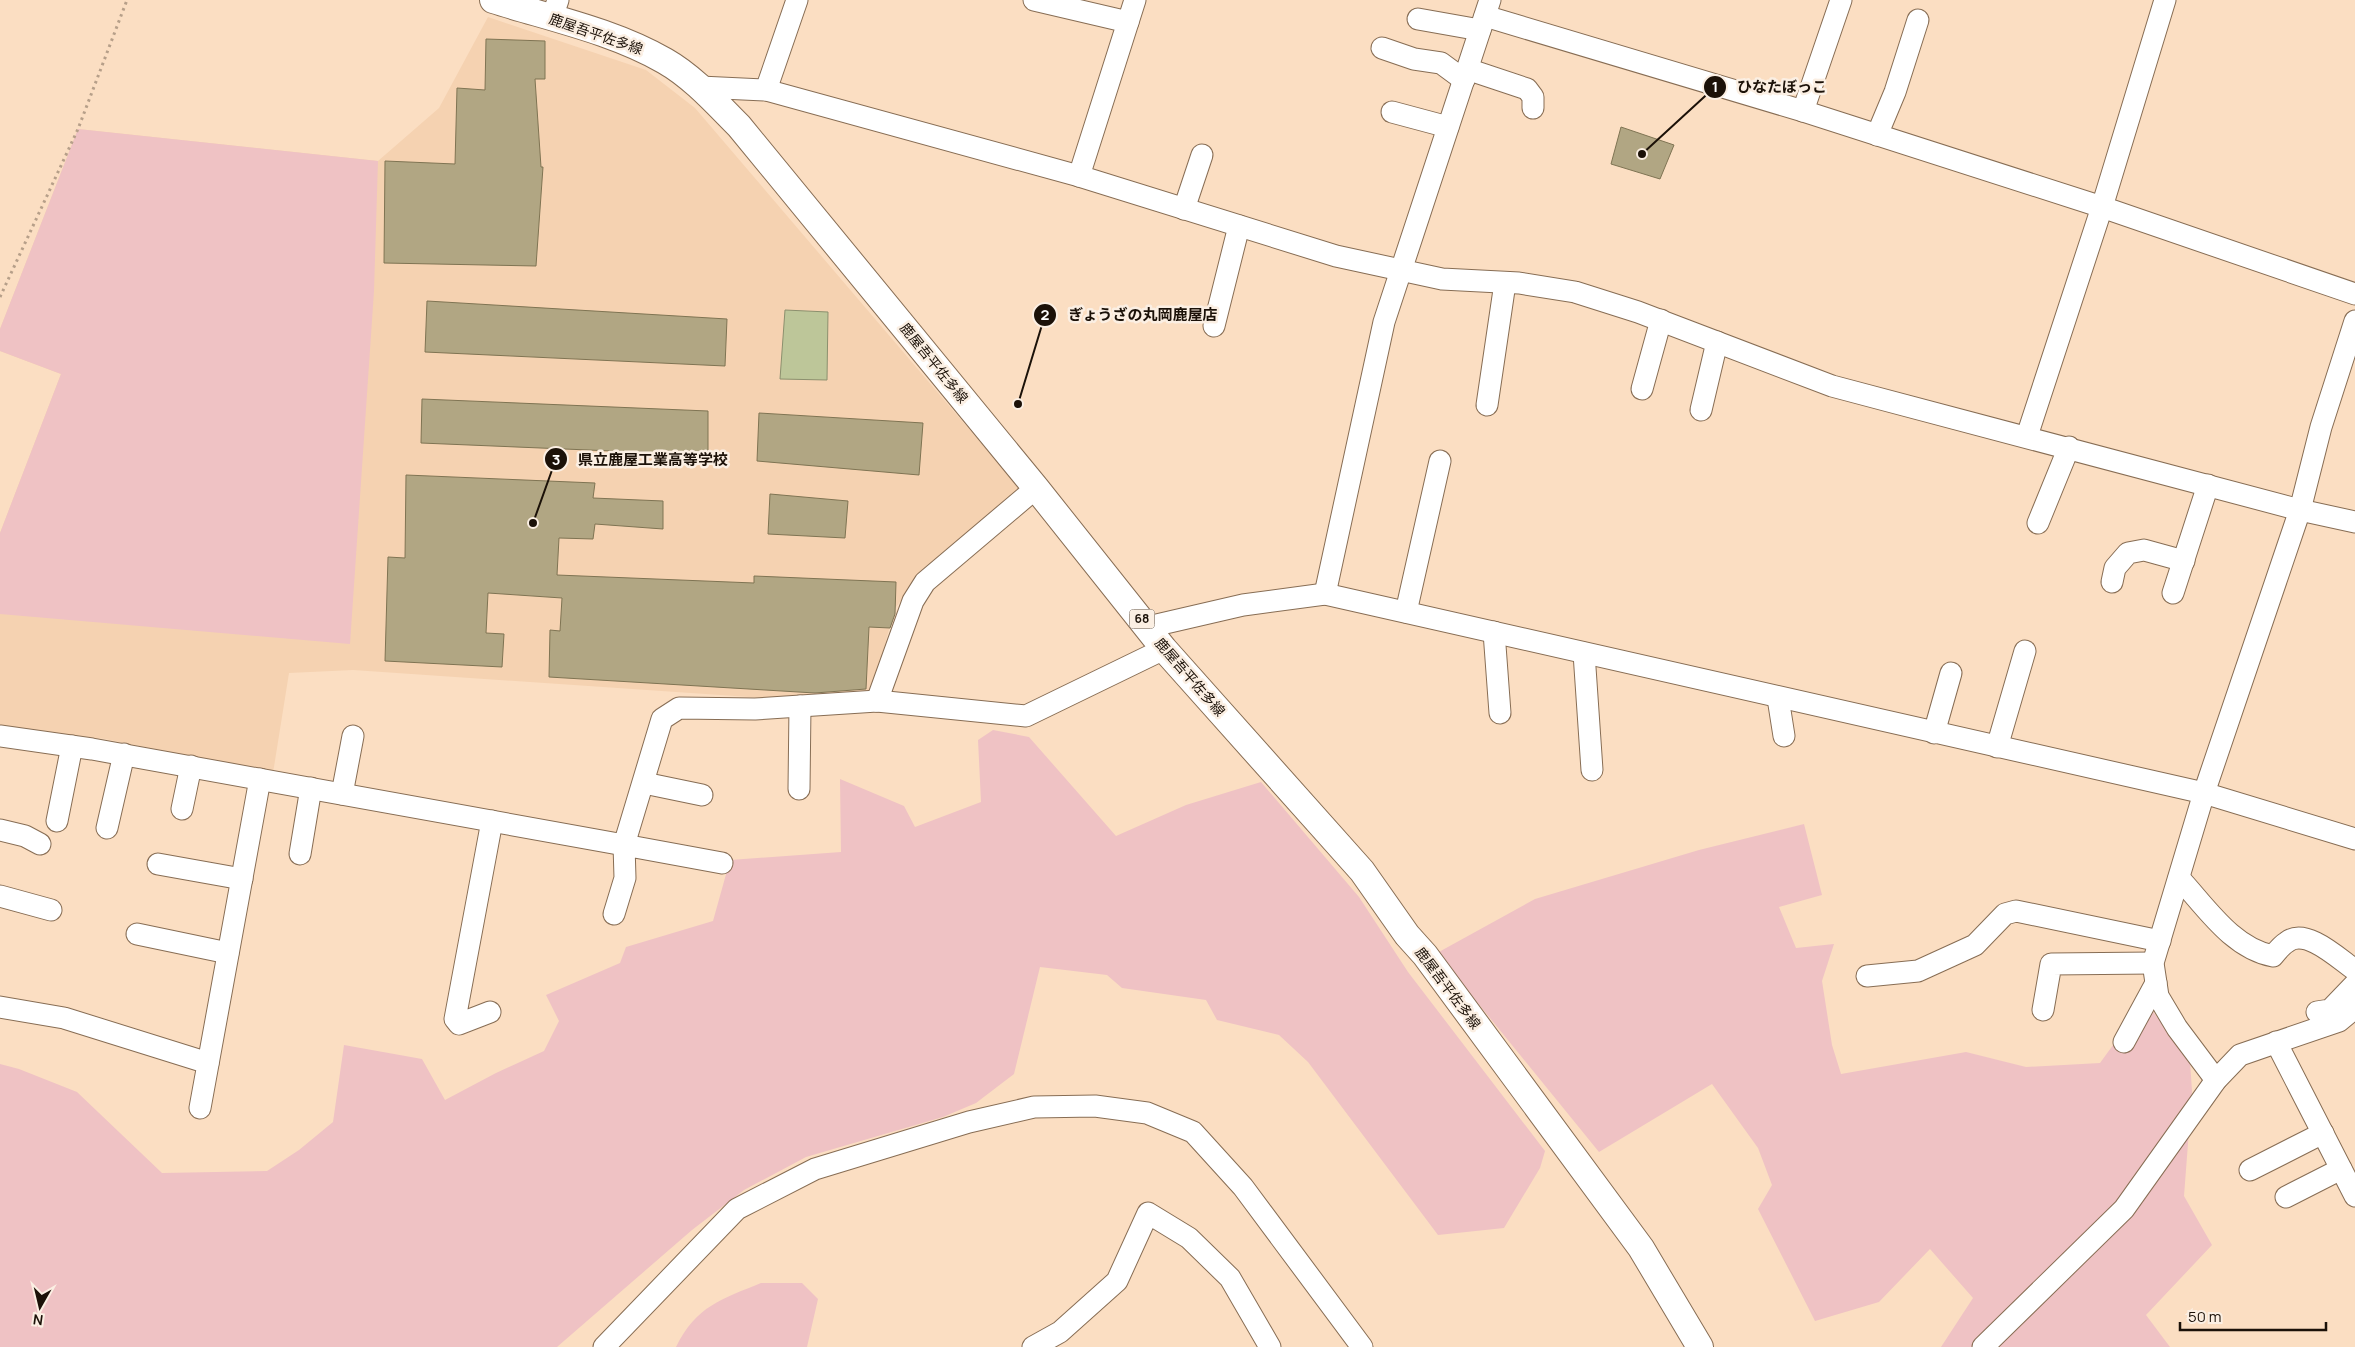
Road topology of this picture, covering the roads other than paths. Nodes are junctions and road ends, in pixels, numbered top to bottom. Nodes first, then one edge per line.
1 (493, 0) edge
2 (797, 0) edge
3 (1034, 0) edge
4 (1135, 0) edge
5 (1841, 0) edge
6 (2165, 0) edge
7 (555, 9) edge
8 (1485, 15) edge
9 (1418, 19) dead end
10 (1918, 20) dead end
11 (1128, 22) junction
12 (1382, 48) dead end
13 (1465, 74) junction
14 (700, 87) junction
15 (766, 90) junction
16 (1533, 108) dead end
17 (1803, 111) junction
18 (1392, 112) dead end
19 (1448, 127) junction
20 (1877, 135) junction
21 (1202, 155) dead end
22 (1079, 176) junction
23 (2102, 207) junction
24 (1184, 209) junction
25 (1239, 226) junction
26 (1400, 270) junction
27 (1505, 283) junction
28 (2355, 294) edge
29 (1660, 320) junction
30 (2355, 321) edge
31 (1214, 326) dead end
32 (1717, 342) junction
33 (1642, 388) dead end
34 (1487, 405) dead end
35 (1701, 410) dead end
36 (2027, 436) junction
37 (2068, 448) junction
38 (1440, 461) dead end
39 (2208, 485) junction
40 (1036, 488) junction
41 (2300, 510) junction
42 (2355, 522) edge
43 (2038, 523) dead end
44 (2184, 561) junction
45 (2112, 582) dead end
46 (2173, 593) dead end
47 (1325, 594) junction
48 (1406, 612) junction
49 (1148, 626) junction
50 (1494, 632) junction
51 (1164, 649) junction
52 (2025, 652) dead end
53 (1584, 653) junction
54 (1950, 673) dead end
55 (1778, 698) junction
56 (877, 701) junction
57 (800, 706) junction
58 (1500, 713) dead end
59 (1934, 733) junction
60 (0, 736) edge
61 (353, 736) dead end
62 (1784, 736) dead end
63 (72, 746) junction
64 (1996, 747) junction
65 (124, 754) junction
66 (191, 766) junction
67 (1592, 770) dead end
68 (260, 779) junction
69 (644, 783) junction
70 (311, 788) junction
71 (799, 789) dead end
72 (2204, 793) junction
73 (342, 794) junction
74 (702, 796) dead end
75 (182, 809) dead end
76 (57, 821) dead end
77 (492, 821) junction
78 (108, 828) dead end
79 (0, 830) edge
80 (2355, 839) edge
81 (40, 844) dead end
82 (624, 845) junction
83 (300, 854) dead end
84 (722, 863) dead end
85 (158, 864) dead end
86 (2179, 878) junction
87 (242, 879) junction
88 (0, 896) edge
89 (51, 910) dead end
90 (614, 914) dead end
91 (137, 934) dead end
92 (2160, 941) junction
93 (228, 953) junction
94 (2355, 970) edge
95 (2154, 973) junction
96 (1867, 976) dead end
97 (2355, 984) edge
98 (0, 1007) edge
99 (2355, 1008) edge
100 (2043, 1010) dead end
101 (490, 1012) dead end
102 (2317, 1012) dead end
103 (2124, 1042) dead end
104 (2276, 1042) junction
105 (208, 1063) junction
106 (2216, 1080) junction
107 (200, 1108) dead end
108 (2323, 1133) junction
109 (2341, 1169) junction
110 (2250, 1170) dead end
111 (2355, 1196) edge
112 (2286, 1197) dead end
113 (604, 1347) edge
114 (1033, 1347) edge
115 (1270, 1347) edge
116 (1362, 1347) edge
117 (1700, 1347) edge
118 (1983, 1347) edge

1 - 7 main road, 鹿屋吾平佐多線 / 68
2 - 15 street
3 - 11 street
4 - 11 street
5 - 17 street
6 - 23 street
7 - 14 main road, 鹿屋吾平佐多線 / 68
8 - 9 street
8 - 13 street
8 - 17 street
10 - 20 street
11 - 22 street
12 - 13 street
13 - 16 street
13 - 19 street
14 - 15 street
14 - 40 main road, 鹿屋吾平佐多線 / 68
15 - 22 street
17 - 20 street
18 - 19 street
19 - 26 street
20 - 23 street
21 - 24 street
22 - 24 street
23 - 28 street
23 - 36 street
24 - 25 street
25 - 26 street
25 - 31 street
26 - 27 street
26 - 47 street
27 - 29 street
27 - 34 street
29 - 32 street
29 - 33 street
30 - 41 street
32 - 35 street
32 - 36 street
36 - 37 street
37 - 39 street
37 - 43 street
38 - 48 street
39 - 41 street
39 - 44 street
40 - 49 main road, 鹿屋吾平佐多線 / 68
40 - 56 street
41 - 42 street
41 - 72 street
44 - 45 street
44 - 46 street
47 - 48 street
47 - 49 street
48 - 50 street
49 - 51 main road, 鹿屋吾平佐多線 / 68
50 - 53 street
50 - 58 street
51 - 56 street
51 - 117 main road, 鹿屋吾平佐多線 / 68
52 - 64 street
53 - 55 street
53 - 67 street
54 - 59 street
55 - 59 street
55 - 62 street
56 - 57 street
57 - 69 street
57 - 71 street
59 - 64 street
60 - 63 street
61 - 73 street
63 - 65 street
63 - 76 street
64 - 72 street
65 - 66 street
65 - 78 street
66 - 68 street
66 - 75 street
68 - 70 street
68 - 87 street
69 - 74 street
69 - 82 street
70 - 73 street
70 - 83 street
72 - 80 street
72 - 86 street
73 - 77 street
77 - 82 street
77 - 101 street
79 - 81 street
82 - 84 street
82 - 90 street
85 - 87 street
86 - 92 street
86 - 94 street
87 - 93 street
88 - 89 street
91 - 93 street
92 - 95 street
92 - 96 street
93 - 105 street
95 - 100 street
95 - 103 street
95 - 106 street
97 - 102 street
98 - 105 street
99 - 104 street
104 - 106 street
104 - 108 street
105 - 107 street
106 - 118 street
108 - 109 street
108 - 110 street
109 - 111 street
109 - 112 street
113 - 116 street
114 - 115 street

